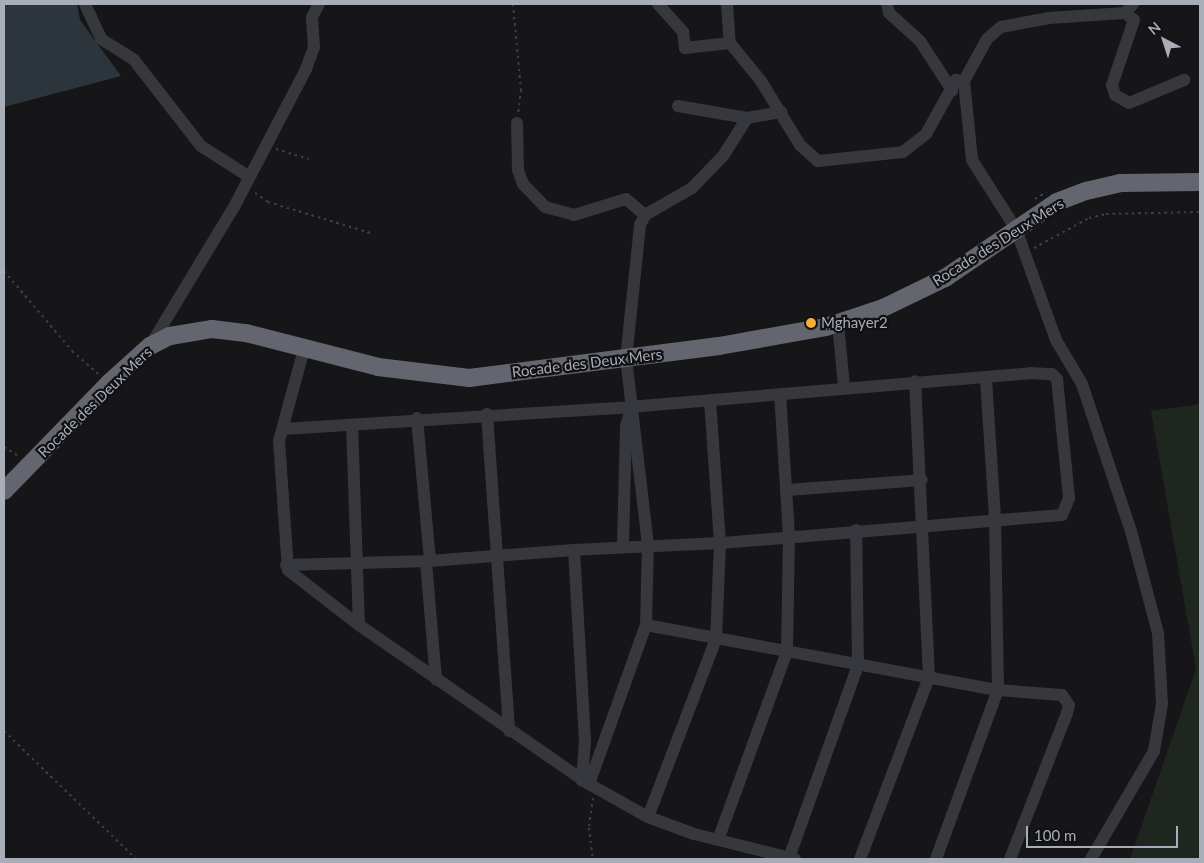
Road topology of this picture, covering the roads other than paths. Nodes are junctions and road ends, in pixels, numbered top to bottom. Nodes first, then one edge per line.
1 (85, 4) edge
2 (318, 4) edge
3 (658, 4) edge
4 (727, 4) edge
5 (887, 4) edge
6 (1129, 8) edge
7 (730, 43) junction
8 (1184, 80) dead end
9 (964, 81) junction
10 (952, 90) junction
11 (678, 106) dead end
12 (781, 112) junction
13 (747, 118) junction
14 (517, 123) road end
15 (248, 176) junction
16 (1200, 182) edge
17 (645, 215) junction
18 (1016, 229) junction
19 (838, 324) junction
20 (150, 346) junction
21 (304, 349) junction
22 (626, 359) junction
23 (986, 379) junction
24 (915, 381) junction
25 (844, 386) junction
26 (780, 394) junction
27 (710, 400) junction
28 (630, 410) junction
29 (487, 414) junction
30 (417, 418) junction
31 (352, 425) junction
32 (283, 429) junction
33 (922, 480) junction
34 (787, 490) junction
35 (4, 491) edge
36 (995, 518) junction
37 (924, 525) junction
38 (856, 530) junction
39 (789, 536) junction
40 (720, 543) junction
41 (648, 545) junction
42 (623, 546) junction
43 (574, 550) junction
44 (498, 554) junction
45 (428, 561) junction
46 (358, 562) junction
47 (286, 565) junction
48 (359, 625) junction
49 (646, 626) junction
50 (716, 639) junction
51 (787, 651) junction
52 (858, 665) junction
53 (929, 677) junction
54 (436, 680) junction
55 (998, 690) junction
56 (509, 731) junction
57 (589, 784) junction
58 (648, 817) junction
59 (718, 840) junction
60 (792, 858) edge
61 (860, 859) edge
62 (936, 859) edge
63 (1010, 859) edge
64 (1091, 859) edge

1 - 15 street
2 - 15 street
3 - 7 street
4 - 7 street
5 - 10 street
6 - 8 street
6 - 9 street
7 - 12 street
9 - 10 street
9 - 18 street
10 - 12 street
11 - 13 street
12 - 13 street
13 - 17 street
14 - 17 street
15 - 20 street
16 - 18 highway, Rocade des Deux Mers
17 - 22 street
18 - 19 highway, Rocade des Deux Mers
18 - 64 street
19 - 22 highway, Rocade des Deux Mers
19 - 25 street
20 - 21 highway, Rocade des Deux Mers
20 - 35 highway, Rocade des Deux Mers
21 - 22 highway, Rocade des Deux Mers
21 - 32 street
22 - 28 street
23 - 24 street
23 - 36 street
23 - 36 street
24 - 25 street
24 - 33 street
25 - 26 street
26 - 27 street
26 - 34 street
27 - 28 street
27 - 40 street
28 - 29 street
28 - 41 street
28 - 42 street
29 - 30 street
29 - 44 street
30 - 31 street
30 - 45 street
31 - 32 street
31 - 46 street
32 - 47 street
33 - 34 street
33 - 37 street
34 - 39 street
36 - 37 street
36 - 55 street
37 - 38 street
37 - 53 street
38 - 39 street
38 - 52 street
39 - 40 street
39 - 51 street
40 - 41 street
40 - 50 street
41 - 42 street
41 - 49 street
42 - 43 street
43 - 44 street
43 - 57 street
44 - 45 street
44 - 56 street
45 - 46 street
45 - 54 street
46 - 47 street
46 - 48 street
47 - 48 street
48 - 54 street
49 - 50 street
49 - 57 street
50 - 51 street
50 - 58 street
51 - 52 street
51 - 59 street
52 - 53 street
52 - 60 street
53 - 55 street
53 - 61 street
54 - 56 street
55 - 62 street
55 - 63 street
56 - 57 street
57 - 58 street
58 - 59 street
59 - 60 street

